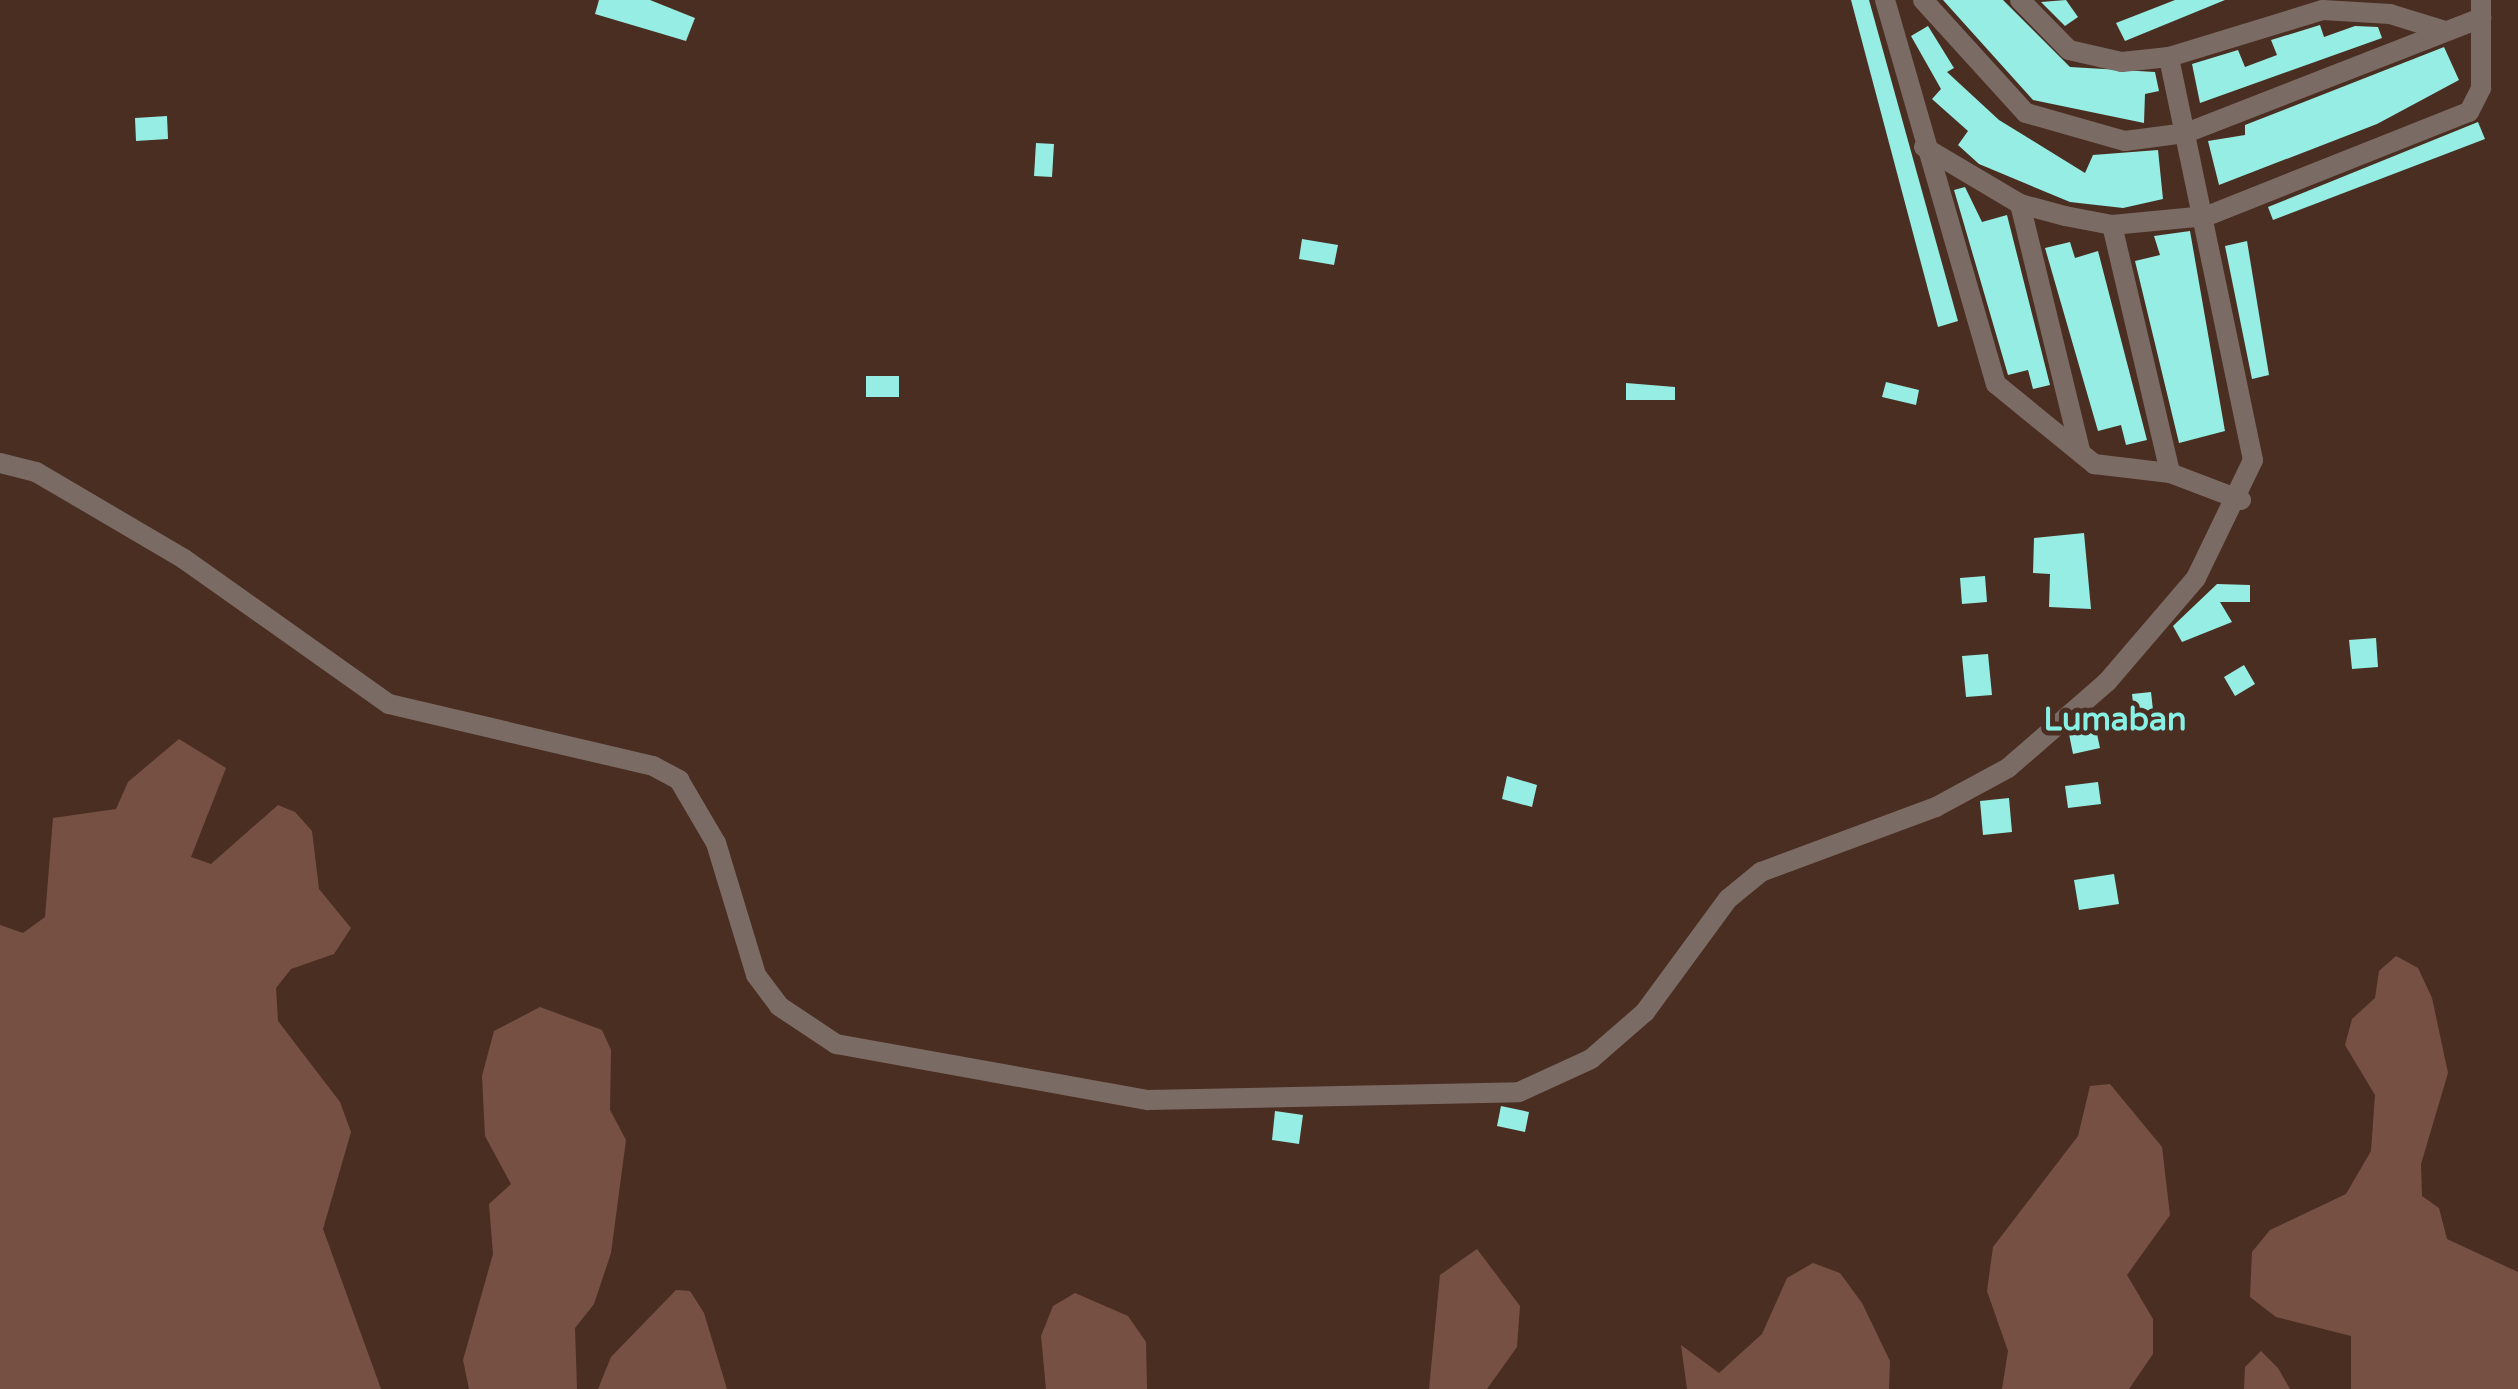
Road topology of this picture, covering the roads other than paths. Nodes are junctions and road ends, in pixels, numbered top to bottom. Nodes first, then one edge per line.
1 (1885, 0) edge
2 (1923, 0) edge
3 (2020, 0) edge
4 (2482, 9) edge
5 (2445, 32) junction
6 (2169, 58) junction
7 (2186, 133) junction
8 (1924, 147) junction
9 (2020, 204) junction
10 (2207, 216) junction
11 (2112, 225) junction
12 (2080, 450) junction
13 (0, 463) edge
14 (2170, 473) junction
15 (2241, 500) junction

1 - 8 street
2 - 7 street
3 - 6 street
4 - 5 street
4 - 10 street
5 - 6 street
5 - 7 street
6 - 7 street
7 - 10 street
8 - 9 street
8 - 12 street
9 - 11 street
9 - 12 street
10 - 11 street
10 - 15 street
11 - 14 street
12 - 14 street
13 - 15 street
14 - 15 street

